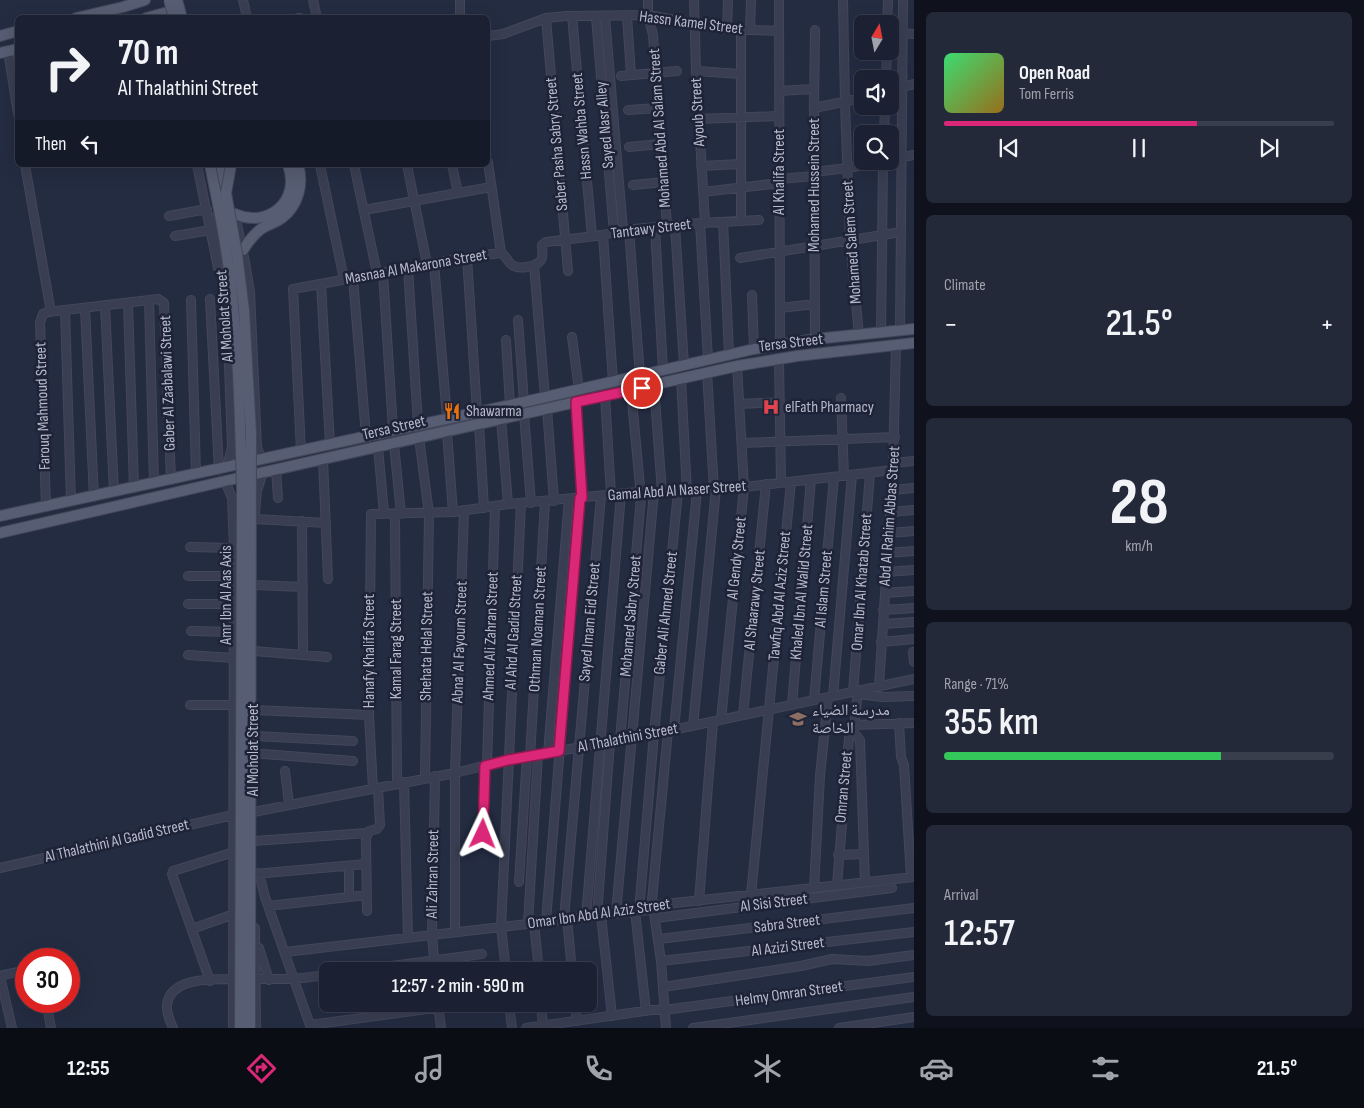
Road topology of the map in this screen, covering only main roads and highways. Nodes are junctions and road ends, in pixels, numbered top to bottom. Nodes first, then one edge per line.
1 (145, 0) edge
2 (169, 0) edge
3 (89, 15) edge
4 (171, 15) edge
5 (15, 32) edge
6 (0, 36) edge
7 (209, 167) edge
8 (220, 167) edge
9 (231, 167) edge
10 (289, 167) edge
11 (298, 167) edge
12 (226, 193) junction
13 (235, 214) road end
14 (243, 250) road end
15 (914, 329) edge
16 (843, 336) junction
17 (792, 342) junction
18 (914, 342) edge
19 (846, 351) junction
20 (797, 356) junction
21 (0, 516) edge
22 (0, 533) edge
23 (240, 1028) edge
24 (250, 1028) edge

1 - 3 main road
2 - 4 main road, bridge
5 - 6 main road
7 - 23 main road, Amr Ibn Al Aas Axis, bridge
8 - 12 main road, Amr Ibn Al Aas Axis
9 - 12 main road, bridge
10 - 13 main road
11 - 14 main road
12 - 24 main road, Amr Ibn Al Aas Axis, bridge
15 - 16 main road, Tersa Street
16 - 17 main road, Tersa Street
16 - 19 main road
17 - 20 main road
17 - 21 main road, Tersa Street
18 - 19 main road, Tersa Street
19 - 20 main road, Tersa Street
20 - 22 main road, Tersa Street

